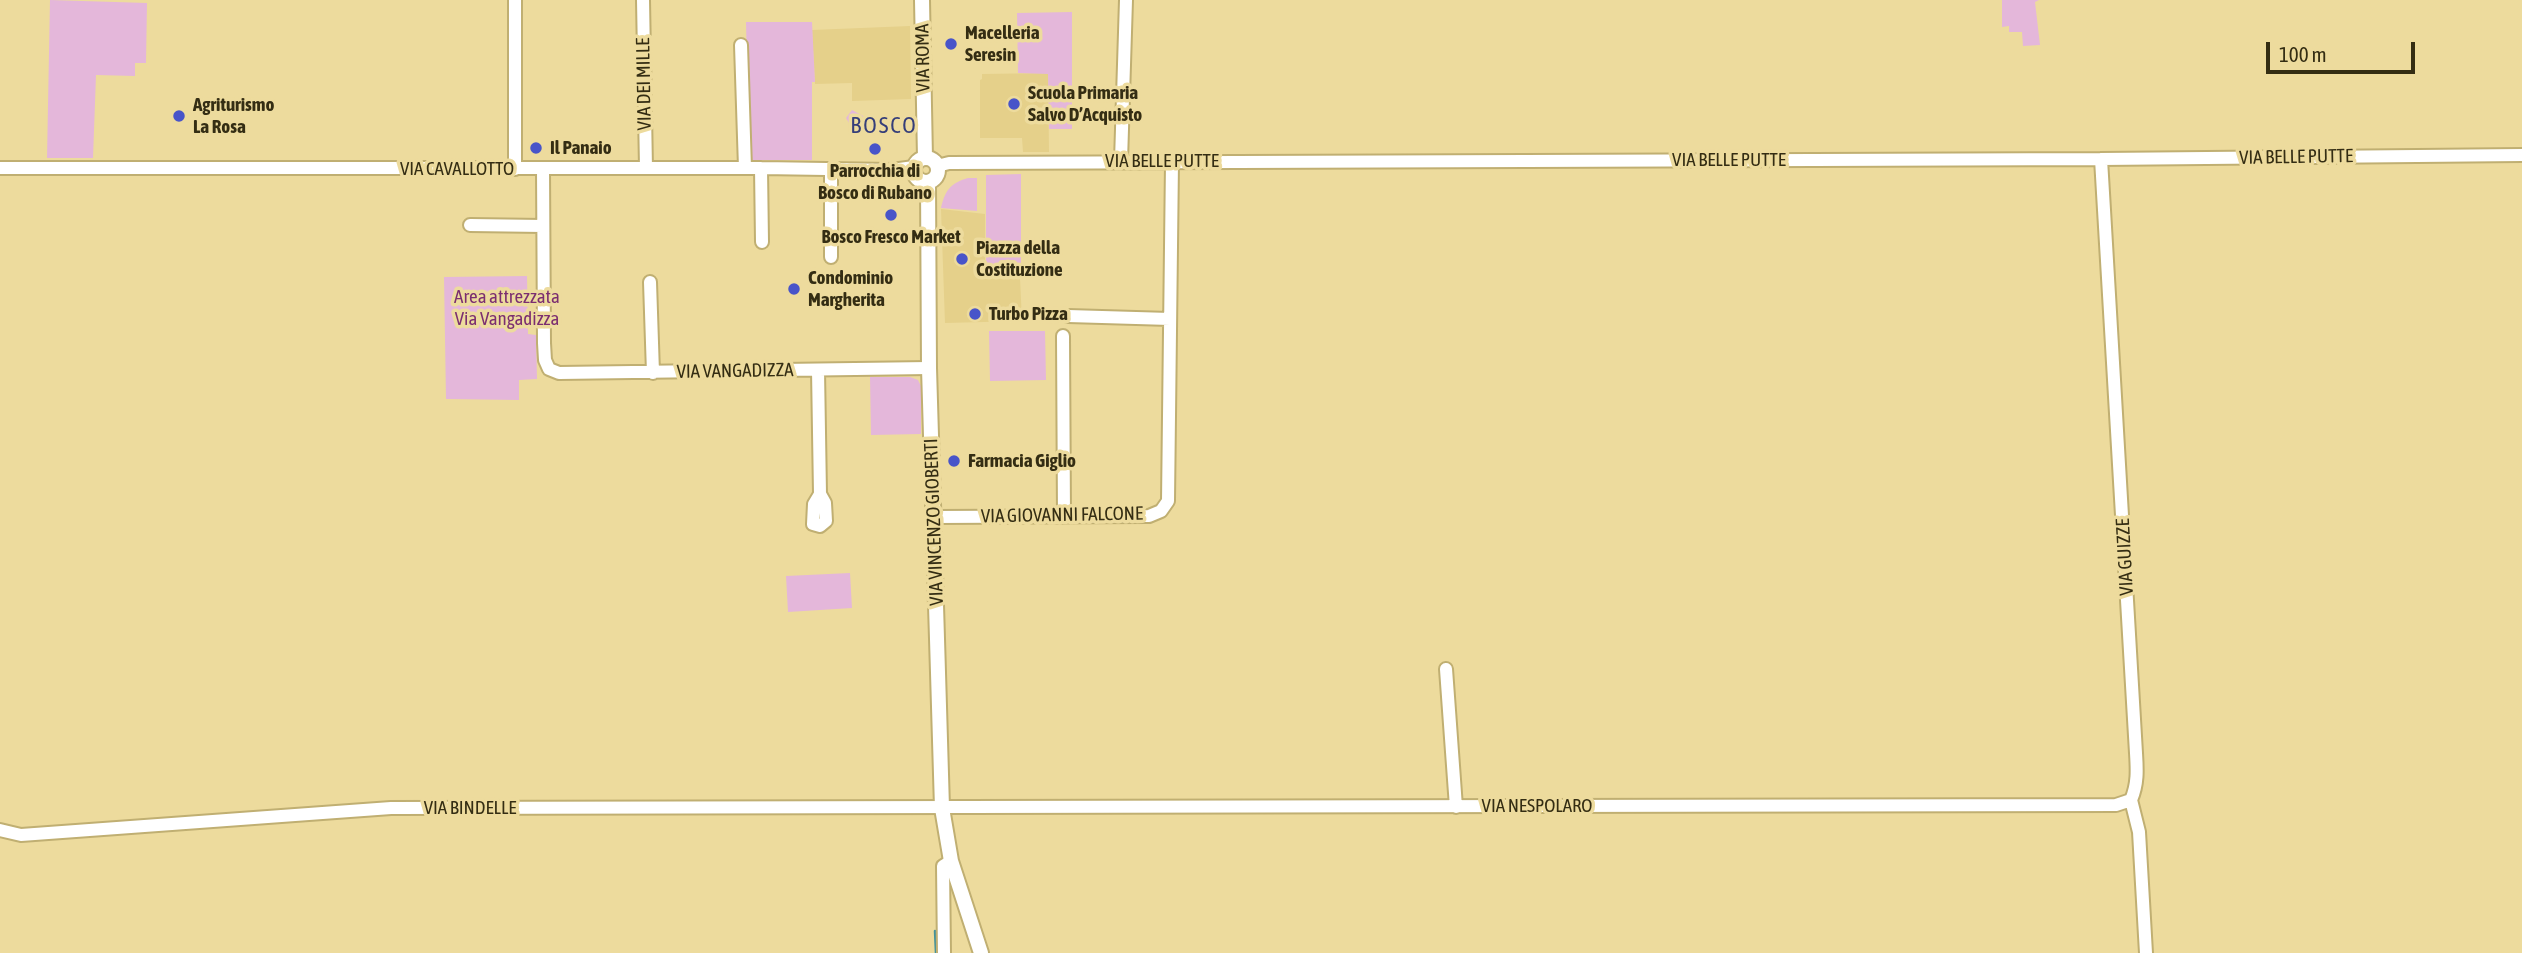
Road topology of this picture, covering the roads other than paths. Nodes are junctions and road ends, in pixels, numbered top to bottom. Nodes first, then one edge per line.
1 (515, 0) edge
2 (643, 0) edge
3 (922, 0) edge
4 (1126, 0) edge
5 (741, 45) dead end
6 (2522, 155) edge
7 (2101, 159) junction
8 (1121, 161) junction
9 (1172, 162) junction
10 (925, 164) junction
11 (0, 168) edge
12 (646, 168) junction
13 (745, 168) junction
14 (761, 168) junction
15 (515, 169) junction
16 (542, 169) junction
17 (831, 170) junction
18 (470, 225) dead end
19 (543, 226) junction
20 (762, 242) dead end
21 (831, 257) dead end
22 (650, 282) dead end
23 (1068, 316) dead end
24 (1170, 318) junction
25 (1063, 336) dead end
26 (929, 368) junction
27 (818, 370) junction
28 (653, 373) junction
29 (820, 494) dead end
30 (935, 517) junction
31 (1064, 517) junction
32 (1446, 669) dead end
33 (2131, 800) junction
34 (1456, 807) junction
35 (942, 808) junction
36 (0, 830) edge
37 (951, 862) junction
38 (944, 953) edge
39 (981, 953) edge
40 (2146, 953) edge

1 - 15 street
2 - 12 street, VIA DEI MILLE
3 - 10 street, VIA ROMA
4 - 8 street
5 - 13 street
6 - 7 street, VIA BELLE PUTTE
7 - 9 street, VIA BELLE PUTTE
7 - 33 street, VIA GUIZZE
8 - 9 street, VIA BELLE PUTTE
8 - 10 street, VIA BELLE PUTTE
9 - 24 street, VIA GIOVANNI FALCONE
10 - 17 street, VIA CAVALLOTTO
10 - 26 street, VIA VINCENZO GIOBERTI
11 - 15 street, VIA CAVALLOTTO
12 - 13 street, VIA CAVALLOTTO
12 - 16 street, VIA CAVALLOTTO
13 - 14 street, VIA CAVALLOTTO
14 - 17 street, VIA CAVALLOTTO
14 - 20 street
15 - 16 street, VIA CAVALLOTTO
16 - 19 street, VIA VANGADIZZA
17 - 21 street
18 - 19 street
19 - 28 street, VIA VANGADIZZA
22 - 28 street, VIA VANGADIZZA
23 - 24 street
24 - 31 street, VIA GIOVANNI FALCONE
25 - 31 street
26 - 27 street, VIA VANGADIZZA
26 - 30 street, VIA VINCENZO GIOBERTI
27 - 28 street, VIA VANGADIZZA
27 - 29 street, VIA VANGADIZZA
30 - 31 street, VIA GIOVANNI FALCONE
30 - 35 street, VIA VINCENZO GIOBERTI
32 - 34 street
33 - 34 street, VIA NESPOLARO
33 - 40 street, VIA GUIZZE
34 - 35 street, VIA NESPOLARO
35 - 36 street, VIA BINDELLE
35 - 37 street, VIA VINCENZO GIOBERTI
37 - 38 street, VIA VINCENZO GIOBERTI
37 - 39 street, VIA VINCENZO GIOBERTI

